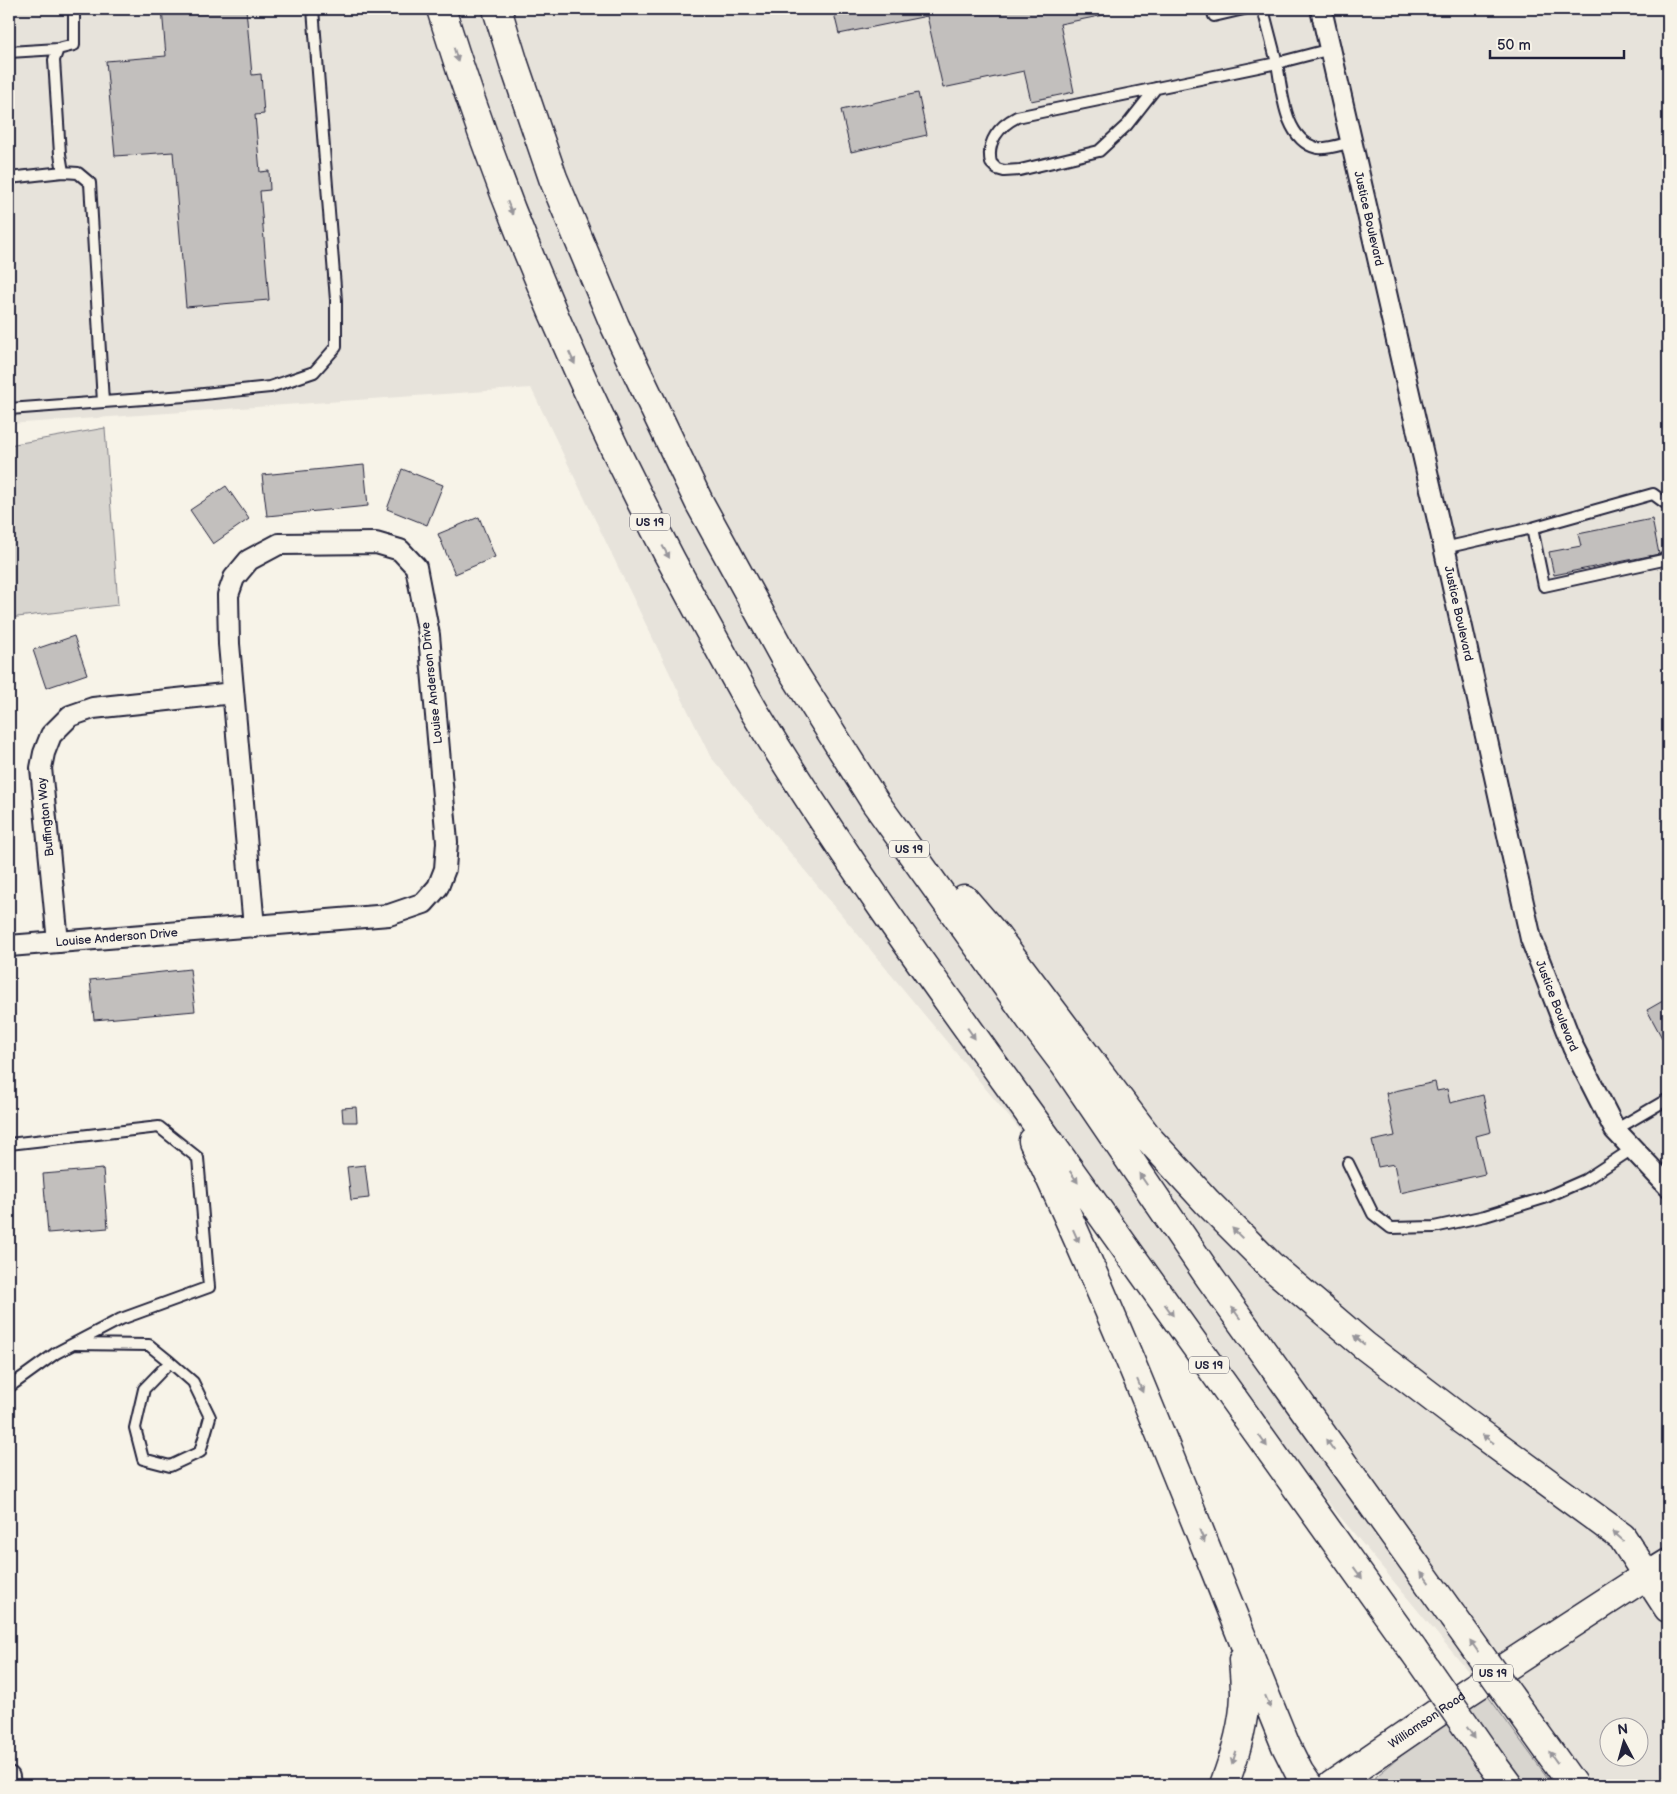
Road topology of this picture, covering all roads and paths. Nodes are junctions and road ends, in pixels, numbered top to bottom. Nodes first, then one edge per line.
1 (74, 9) edge
2 (313, 9) edge
3 (441, 9) edge
4 (497, 9) edge
5 (1212, 9) edge
6 (1244, 9) edge
7 (1263, 9) edge
8 (1321, 9) edge
9 (58, 49) junction
10 (1331, 49) junction
11 (9, 52) edge
12 (1277, 63) junction
13 (1156, 88) junction
14 (1352, 142) junction
15 (63, 172) junction
16 (9, 178) edge
17 (103, 402) junction
18 (9, 409) edge
19 (1668, 505) edge
20 (1532, 528) junction
21 (1444, 548) junction
22 (1668, 556) edge
23 (233, 693) junction
24 (875, 802) junction
25 (254, 927) junction
26 (58, 942) junction
27 (9, 946) edge
28 (1005, 1081) junction
29 (1668, 1099) edge
30 (1615, 1130) junction
31 (9, 1144) edge
32 (1632, 1149) junction
33 (1348, 1163) dead end
34 (1668, 1186) edge
35 (74, 1344) junction
36 (170, 1362) junction
37 (9, 1387) edge
38 (1658, 1568) edge
39 (1668, 1608) edge
40 (1243, 1641) junction
41 (9, 1777) edge
42 (10, 1785) edge
43 (1224, 1785) edge
44 (1308, 1785) edge
45 (1332, 1785) edge
46 (1508, 1785) edge
47 (1573, 1785) edge

1 - 9 lane
2 - 17 lane
3 -> 28 main road, US 19
4 - 24 main road, US 19
5 - 6 lane
7 - 12 lane
8 - 10 street, Justice Boulevard
9 - 11 lane
9 - 15 lane
10 - 12 lane
10 - 14 street, Justice Boulevard
12 - 13 lane
12 - 14 lane
13 - 13 lane
14 - 21 street, Justice Boulevard
15 - 16 lane
15 - 17 lane
17 - 18 lane
19 - 20 lane
20 - 21 lane
20 - 22 lane
21 - 30 street, Justice Boulevard
23 - 25 street, Louise Anderson Drive
23 - 25 street, Louise Anderson Drive
23 - 26 street, Buffington Way
38 -> 24 main road
47 -> 24 main road, US 19, bridge
25 - 26 street, Louise Anderson Drive
26 - 27 street, Louise Anderson Drive
28 -> 40 main road
28 -> 46 main road, US 19, bridge
29 - 30 lane
30 - 32 street, Justice Boulevard
31 - 35 lane
32 - 33 lane
32 - 34 street, Justice Boulevard
35 - 36 lane
35 - 37 lane
36 - 36 lane
38 - 39 main road
38 - 45 main road, Williamson Road
40 -> 43 main road
40 -> 44 main road
41 - 42 street

